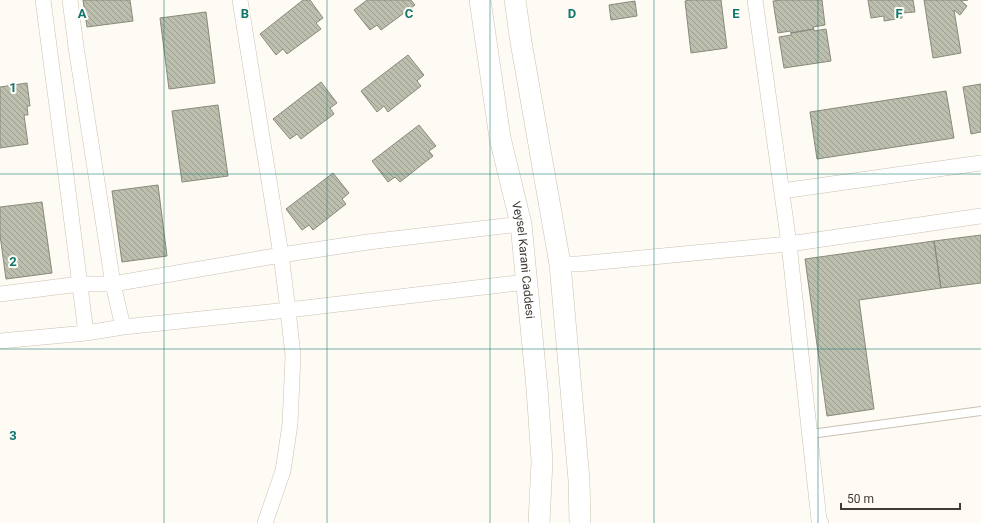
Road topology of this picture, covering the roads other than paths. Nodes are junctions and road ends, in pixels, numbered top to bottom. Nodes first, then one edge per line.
1 (43, 0) edge
2 (70, 0) edge
3 (240, 0) edge
4 (480, 0) edge
5 (515, 0) edge
6 (755, 0) edge
7 (981, 163) edge
8 (782, 191) junction
9 (981, 216) edge
10 (521, 224) junction
11 (789, 244) junction
12 (281, 255) junction
13 (560, 264) junction
14 (526, 282) junction
15 (80, 284) junction
16 (113, 284) junction
17 (0, 294) edge
18 (288, 310) junction
19 (123, 327) junction
20 (86, 333) junction
21 (0, 341) edge
22 (981, 411) edge
23 (811, 434) junction
24 (265, 523) edge
25 (539, 523) edge
26 (580, 523) edge
27 (821, 523) edge

1 - 15 street
2 - 16 street
3 - 12 street
4 - 10 main road, Veysel Karani Caddesi
5 - 13 main road
6 - 8 street
7 - 8 street
8 - 11 street
9 - 11 street
10 - 12 street
10 - 14 main road, Veysel Karani Caddesi
11 - 13 street
11 - 23 street
12 - 16 street
12 - 18 street
13 - 26 main road
14 - 18 street
14 - 25 main road, Veysel Karani Caddesi
15 - 16 street
15 - 17 street
15 - 20 street
16 - 19 street
18 - 19 street
18 - 24 street
19 - 20 street
20 - 21 street
22 - 23 lane
23 - 27 street

